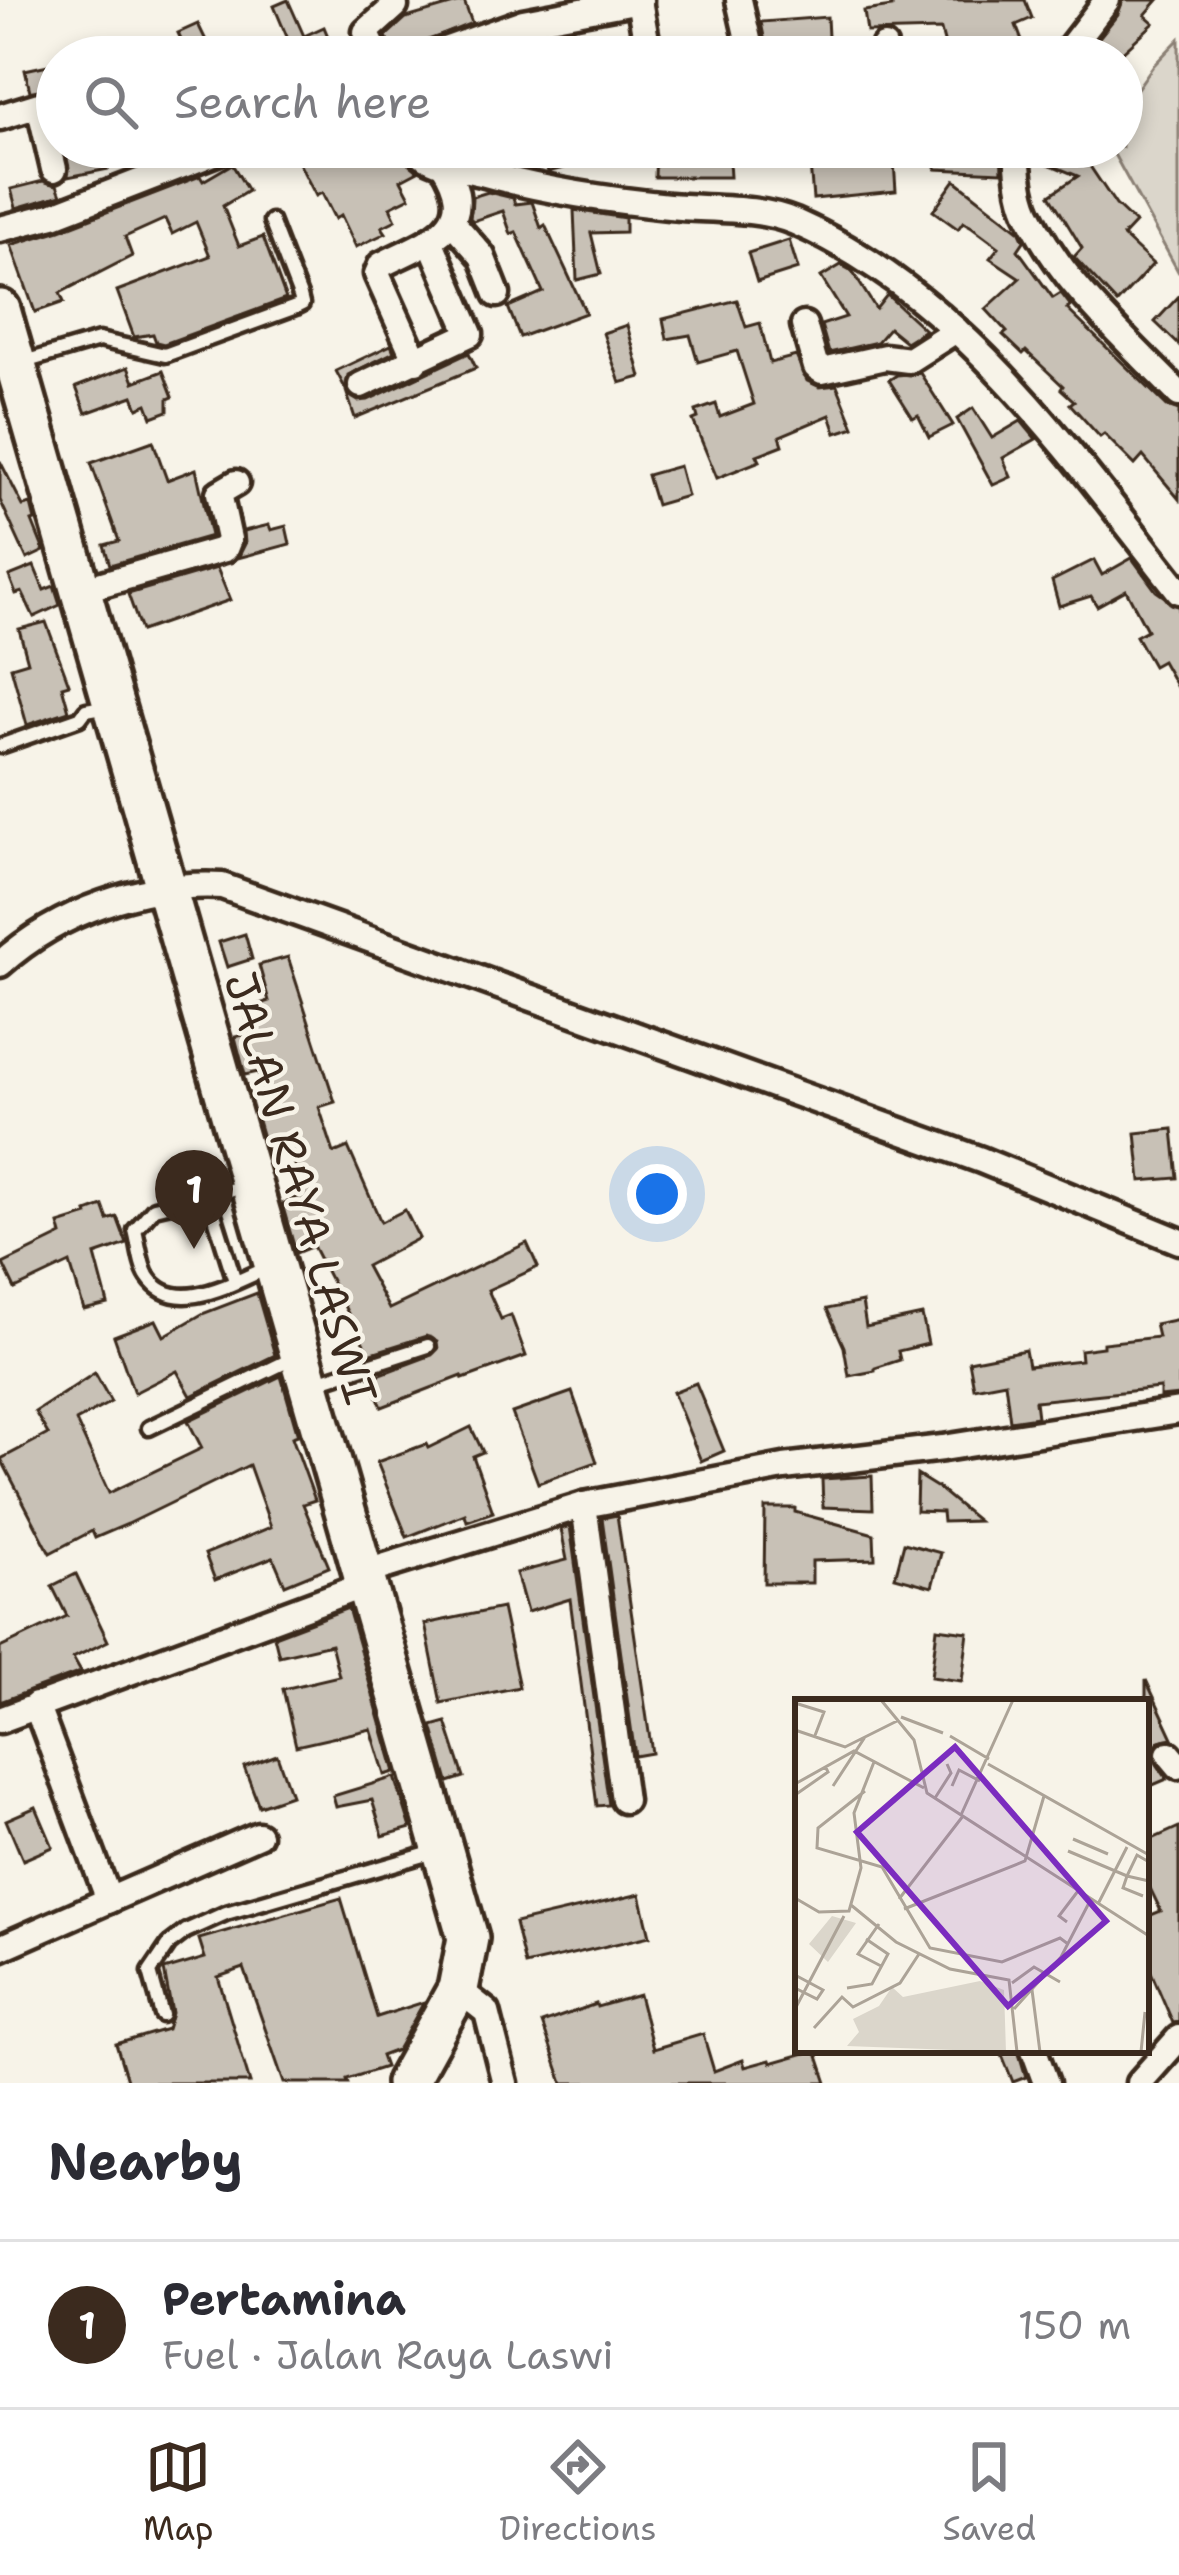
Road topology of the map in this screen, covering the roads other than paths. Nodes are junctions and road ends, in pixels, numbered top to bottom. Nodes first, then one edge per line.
1 (640, 0) edge
2 (739, 0) edge
3 (1107, 0) edge
4 (394, 6) dead end
5 (369, 36) edge
6 (484, 36) edge
7 (645, 36) edge
8 (747, 36) edge
9 (1080, 36) edge
10 (36, 106) edge
11 (0, 117) edge
12 (175, 168) edge
13 (446, 168) edge
14 (462, 168) edge
15 (1018, 168) edge
16 (271, 221) dead end
17 (453, 223) junction
18 (0, 229) edge
19 (430, 240) junction
20 (497, 294) dead end
21 (0, 310) edge
22 (805, 325) dead end
23 (956, 330) junction
24 (416, 362) junction
25 (16, 365) junction
26 (361, 385) dead end
27 (1179, 394) edge
28 (236, 483) dead end
29 (81, 590) junction
30 (1179, 592) edge
31 (114, 705) junction
32 (0, 746) edge
33 (167, 890) junction
34 (0, 964) edge
35 (250, 1186) junction
36 (208, 1195) junction
37 (1179, 1241) edge
38 (273, 1266) junction
39 (235, 1280) junction
40 (428, 1346) dead end
41 (303, 1371) junction
42 (1179, 1411) edge
43 (149, 1428) dead end
44 (579, 1504) junction
45 (360, 1574) junction
46 (36, 1706) junction
47 (0, 1720) edge
48 (624, 1800) dead end
49 (258, 1835) dead end
50 (442, 1850) junction
51 (109, 1900) junction
52 (0, 1948) edge
53 (475, 2002) junction
54 (161, 2015) dead end
55 (1179, 2038) edge
56 (1035, 2053) edge
57 (1143, 2078) edge
58 (406, 2083) edge
59 (505, 2083) edge
60 (1046, 2083) edge

1 - 6 street
1 - 7 street
2 - 8 street
3 - 9 street
4 - 5 street
10 - 11 street
12 - 18 street
13 - 17 street
14 - 23 street
15 - 27 street
16 - 25 lane
17 - 19 street
17 - 20 street
19 - 24 street
19 - 24 street
21 - 25 main road, JALAN RAYA LASWI
22 - 23 street
23 - 30 street
24 - 26 street
25 - 29 main road, JALAN RAYA LASWI
28 - 29 street
29 - 31 main road, JALAN RAYA LASWI
31 - 32 lane
31 - 33 main road, JALAN RAYA LASWI
33 - 34 street
33 - 35 main road, JALAN RAYA LASWI
33 - 37 street
35 - 36 lane
35 - 38 main road, JALAN RAYA LASWI
36 - 39 lane
36 - 39 lane
38 - 39 lane
38 - 41 main road, JALAN RAYA LASWI
40 - 41 lane
41 - 43 lane
41 - 45 main road, JALAN RAYA LASWI
42 - 44 street
44 - 45 street
44 - 48 street
45 - 46 street
45 - 50 main road, JALAN RAYA LASWI
46 - 47 street
46 - 51 street
49 - 51 street
50 - 53 main road, JALAN RAYA LASWI
50 - 54 lane
51 - 52 street
53 - 58 main road, JALAN RAYA LASWI
53 - 59 street
55 - 57 street
56 - 60 street

